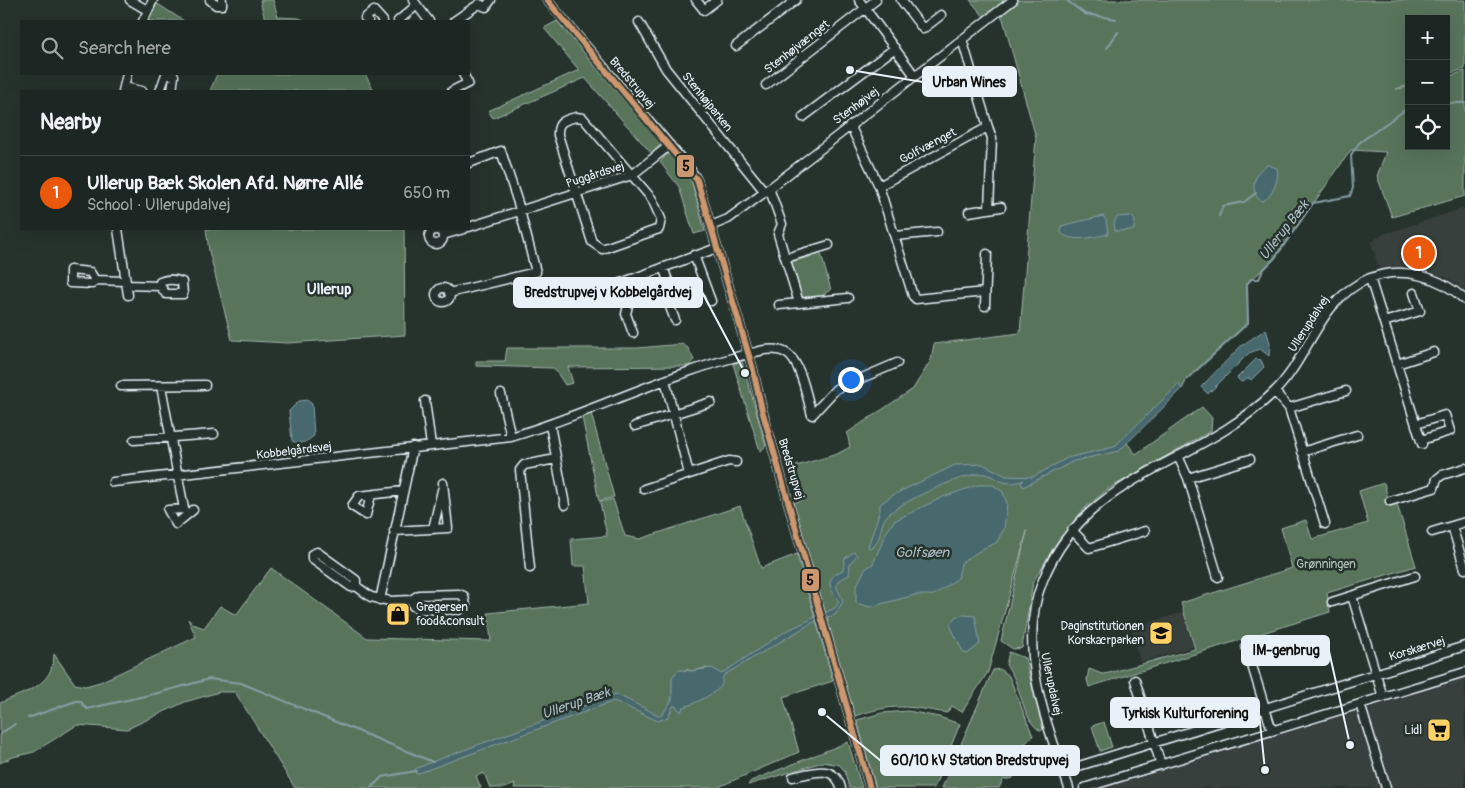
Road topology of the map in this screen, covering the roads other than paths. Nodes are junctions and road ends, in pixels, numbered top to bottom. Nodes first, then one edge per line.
1 (130, 0) edge
2 (153, 0) edge
3 (210, 0) edge
4 (222, 0) edge
5 (491, 0) edge
6 (547, 0) edge
7 (696, 0) edge
8 (717, 0) edge
9 (796, 0) edge
10 (859, 0) edge
11 (876, 0) edge
12 (901, 0) edge
13 (1013, 0) edge
14 (479, 2) edge
15 (415, 3) edge
16 (866, 9) junction
17 (147, 10) junction
18 (941, 16) dead end
19 (143, 20) edge
20 (367, 20) edge
21 (382, 20) edge
22 (399, 20) edge
23 (428, 20) edge
24 (455, 20) edge
25 (638, 22) dead end
26 (962, 39) junction
27 (736, 46) dead end
28 (895, 48) junction
29 (127, 75) edge
30 (166, 75) edge
31 (170, 75) edge
32 (464, 75) edge
33 (915, 76) junction
34 (766, 85) dead end
35 (124, 89) edge
36 (160, 90) edge
37 (172, 90) edge
38 (454, 90) edge
39 (803, 117) dead end
40 (850, 125) junction
41 (988, 127) junction
42 (670, 145) junction
43 (470, 163) edge
44 (632, 175) junction
45 (879, 186) junction
46 (767, 190) junction
47 (576, 194) junction
48 (1001, 208) dead end
49 (989, 209) junction
50 (519, 212) junction
51 (970, 212) dead end
52 (711, 226) junction
53 (470, 227) edge
54 (118, 230) edge
55 (460, 230) edge
56 (937, 232) dead end
57 (443, 235) dead end
58 (895, 236) junction
59 (829, 245) dead end
60 (717, 248) junction
61 (987, 254) dead end
62 (694, 255) junction
63 (786, 258) junction
64 (663, 267) junction
65 (1370, 278) junction
66 (95, 280) dead end
67 (126, 283) junction
68 (160, 286) dead end
69 (985, 292) junction
70 (1414, 293) dead end
71 (449, 294) dead end
72 (128, 295) dead end
73 (848, 298) dead end
74 (1465, 300) edge
75 (711, 301) dead end
76 (799, 303) junction
77 (779, 305) dead end
78 (984, 306) dead end
79 (675, 320) dead end
80 (1384, 322) junction
81 (633, 333) dead end
82 (1434, 352) dead end
83 (748, 354) junction
84 (897, 363) dead end
85 (1397, 364) junction
86 (665, 380) junction
87 (205, 385) dead end
88 (121, 386) dead end
89 (161, 386) junction
90 (1346, 391) dead end
91 (1275, 392) junction
92 (501, 394) dead end
93 (425, 401) dead end
94 (711, 402) dead end
95 (1288, 408) junction
96 (673, 412) junction
97 (1416, 424) junction
98 (550, 425) junction
99 (635, 426) dead end
100 (214, 434) dead end
101 (1357, 435) dead end
102 (511, 437) junction
103 (170, 438) junction
104 (134, 440) dead end
105 (430, 446) junction
106 (413, 448) junction
107 (1302, 452) junction
108 (1178, 456) junction
109 (556, 458) junction
110 (1250, 459) dead end
111 (736, 462) dead end
112 (1465, 468) edge
113 (689, 474) junction
114 (178, 475) junction
115 (1188, 478) junction
116 (113, 482) dead end
117 (644, 489) dead end
118 (403, 491) junction
119 (370, 494) dead end
120 (1390, 501) dead end
121 (565, 505) dead end
122 (184, 508) dead end
123 (1465, 522) edge
124 (1324, 524) dead end
125 (1452, 526) junction
126 (433, 529) junction
127 (1072, 530) junction
128 (1144, 531) dead end
129 (394, 532) junction
130 (1432, 532) dead end
131 (530, 568) dead end
132 (1465, 569) edge
133 (1415, 576) dead end
134 (1218, 577) dead end
135 (356, 586) junction
136 (1352, 596) junction
137 (380, 600) junction
138 (412, 600) junction
139 (1332, 602) dead end
140 (1246, 646) dead end
141 (1465, 646) edge
142 (1465, 672) edge
143 (1376, 674) junction
144 (1135, 680) dead end
145 (1383, 697) junction
146 (1360, 704) junction
147 (1265, 708) junction
148 (1272, 731) junction
149 (1154, 742) junction
150 (1161, 765) junction
151 (1078, 766) dead end
152 (793, 777) dead end
153 (841, 788) edge
154 (870, 788) edge
155 (1069, 788) edge
156 (1084, 788) edge
157 (1386, 788) edge

1 - 17 street
2 - 17 street
3 - 4 street
5 - 14 street
6 - 42 street, Bredstrupvej
7 - 8 street
9 - 27 street
10 - 16 street
11 - 16 street, Stenhøjvænget
12 - 18 street
13 - 26 street, Stenhøjvej
14 - 24 street
15 - 22 street
15 - 23 street
16 - 28 street
16 - 34 street, Stenhøjvænget
17 - 19 street
20 - 21 street
25 - 46 street, Stenhøjparken
26 - 33 street, Stenhøjvej
26 - 41 street
28 - 33 street
28 - 39 street
29 - 35 street
30 - 36 street
31 - 37 street
32 - 38 street
33 - 40 street, Stenhøjvej
40 - 45 street
40 - 46 street, Stenhøjvej
41 - 45 street, Golfvænget
41 - 49 street
42 - 44 street, Puggårdsvej
42 - 52 street, Bredstrupvej
43 - 50 street
44 - 47 street, Puggårdsvej
44 - 47 street
44 - 47 street
45 - 58 street
46 - 52 street, Stenhøjvej
46 - 63 street, Stenhøjparken
47 - 50 street, Puggårdsvej
48 - 49 street
49 - 51 street
50 - 53 street, Puggårdsvej
50 - 71 street
52 - 60 street, Bredstrupvej
54 - 67 street
55 - 57 street
56 - 58 street
58 - 69 street
59 - 63 street
60 - 62 street
60 - 83 street, Bredstrupvej
61 - 69 street
62 - 64 street
62 - 75 street
63 - 76 street, Stenhøjparken
64 - 79 street
64 - 81 street
65 - 74 street, Ullerupdalvej
65 - 80 street
65 - 91 street, Ullerupdalvej
66 - 67 street
67 - 68 street
67 - 72 street
69 - 78 street
70 - 80 street
73 - 76 street
76 - 77 street
80 - 85 street
82 - 85 street
83 - 84 street, Kobbelgårdsvej
83 - 86 street, Kobbelgårdsvej
83 - 154 street, Bredstrupvej
85 - 97 street
86 - 96 street
86 - 98 street, Kobbelgårdsvej
87 - 89 street
88 - 89 street
89 - 103 street
90 - 95 street
91 - 95 street
91 - 108 street, Ullerupdalvej
92 - 102 street
93 - 105 street
94 - 96 street
95 - 107 street
96 - 99 street
96 - 113 street
97 - 97 street
98 - 102 street, Kobbelgårdsvej
98 - 109 street
100 - 103 street
101 - 107 street
102 - 105 street, Kobbelgårdsvej
103 - 104 street
103 - 114 street
105 - 106 street, Kobbelgårdsvej
106 - 114 street, Kobbelgårdsvej
106 - 118 street
107 - 124 street
108 - 115 street
108 - 127 street, Ullerupdalvej
109 - 121 street
109 - 131 street
110 - 115 street
111 - 113 street
112 - 120 street
113 - 117 street
114 - 116 street, Kobbelgårdsvej
114 - 122 street
115 - 134 street
118 - 119 street
118 - 129 street
123 - 125 street
125 - 130 street
125 - 132 street
126 - 126 street
126 - 129 street
127 - 128 street
127 - 155 street, Ullerupdalvej
129 - 137 street
133 - 136 street
135 - 135 street
135 - 137 street
136 - 139 street
136 - 143 street, Korskærvej
137 - 138 street
138 - 138 street
140 - 147 street
141 - 143 street, Korskærvej
142 - 145 street
143 - 145 street, Korskærvej
143 - 147 street, Korskærvej
144 - 149 street
145 - 146 street
146 - 148 street
146 - 157 street
147 - 148 street
147 - 149 street, Korskærvej
148 - 150 street
149 - 150 street
149 - 151 street, Korskærvej
150 - 156 street
152 - 153 street

